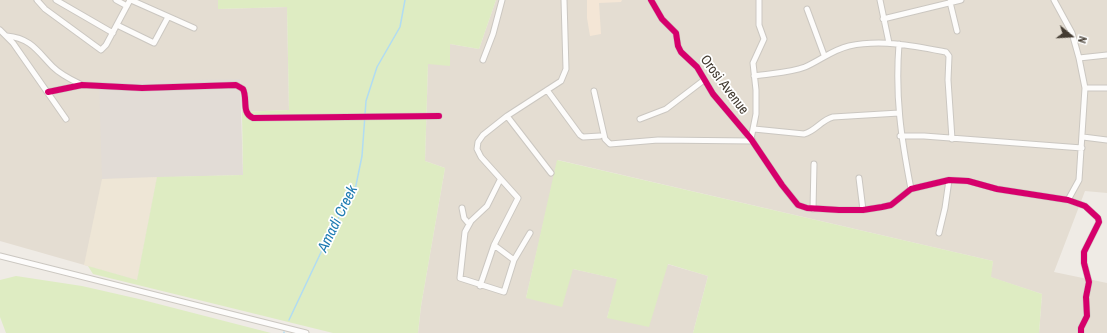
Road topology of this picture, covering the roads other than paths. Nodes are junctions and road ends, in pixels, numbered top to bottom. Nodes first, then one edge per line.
1 (37, 0) edge
2 (56, 0) edge
3 (116, 0) edge
4 (130, 0) edge
5 (502, 0) edge
6 (564, 0) edge
7 (651, 0) edge
8 (759, 0) edge
9 (880, 0) edge
10 (961, 0) edge
11 (1054, 0) edge
12 (950, 2) junction
13 (127, 6) junction
14 (806, 9) dead end
15 (168, 17) junction
16 (884, 19) junction
17 (117, 26) junction
18 (194, 28) dead end
19 (0, 30) edge
20 (957, 31) dead end
21 (113, 33) junction
22 (7, 36) junction
23 (889, 43) junction
24 (899, 44) junction
25 (824, 55) junction
26 (1107, 55) edge
27 (1079, 58) junction
28 (483, 60) dead end
29 (754, 76) junction
30 (704, 80) junction
31 (82, 85) junction
32 (1085, 88) junction
33 (1107, 88) edge
34 (547, 90) junction
35 (594, 91) dead end
36 (48, 92) junction
37 (899, 113) junction
38 (439, 116) dead end
39 (506, 116) junction
40 (66, 119) dead end
41 (640, 119) dead end
42 (754, 129) junction
43 (600, 136) dead end
44 (900, 136) junction
45 (1083, 137) junction
46 (952, 139) junction
47 (752, 140) junction
48 (1107, 140) edge
49 (1082, 148) junction
50 (814, 164) dead end
51 (551, 173) dead end
52 (859, 178) dead end
53 (500, 180) junction
54 (949, 180) junction
55 (910, 189) junction
56 (1068, 200) junction
57 (462, 208) dead end
58 (812, 209) junction
59 (863, 210) junction
60 (469, 224) junction
61 (939, 232) dead end
62 (530, 233) dead end
63 (494, 245) junction
64 (0, 256) edge
65 (514, 260) junction
66 (480, 286) junction
67 (306, 333) edge
68 (1081, 333) edge

1 - 21 street
2 - 21 street
3 - 13 street
4 - 13 street
4 - 15 street
5 - 28 street
6 - 34 street
7 - 30 street, Orosi Avenue
8 - 29 street
9 - 16 street
10 - 12 street
11 - 27 street
12 - 16 street
12 - 20 street
13 - 17 street
14 - 25 street
15 - 17 street
15 - 18 street
16 - 23 street
17 - 21 street
19 - 22 street
22 - 31 street
22 - 36 street
23 - 24 street
23 - 25 street
24 - 37 street
24 - 46 street
25 - 29 street
26 - 27 street
27 - 32 street
29 - 42 street
30 - 41 street
30 - 47 street, Orosi Avenue
31 - 36 street
31 - 38 street
32 - 33 street
32 - 45 street
34 - 39 street
34 - 43 street
35 - 47 street
36 - 40 street
37 - 42 street
37 - 44 street
39 - 51 street
39 - 53 street
42 - 47 street
44 - 46 street
44 - 55 street
45 - 48 street
45 - 49 street
46 - 49 street
47 - 58 street, Orosi Avenue
49 - 56 street
50 - 58 street
52 - 59 street
53 - 60 street
53 - 63 street
54 - 55 street
54 - 56 street
54 - 61 street
55 - 59 street
56 - 68 street
57 - 60 street
58 - 59 street
60 - 66 street
62 - 65 street
63 - 65 street
63 - 66 street
64 - 67 street
65 - 66 street

